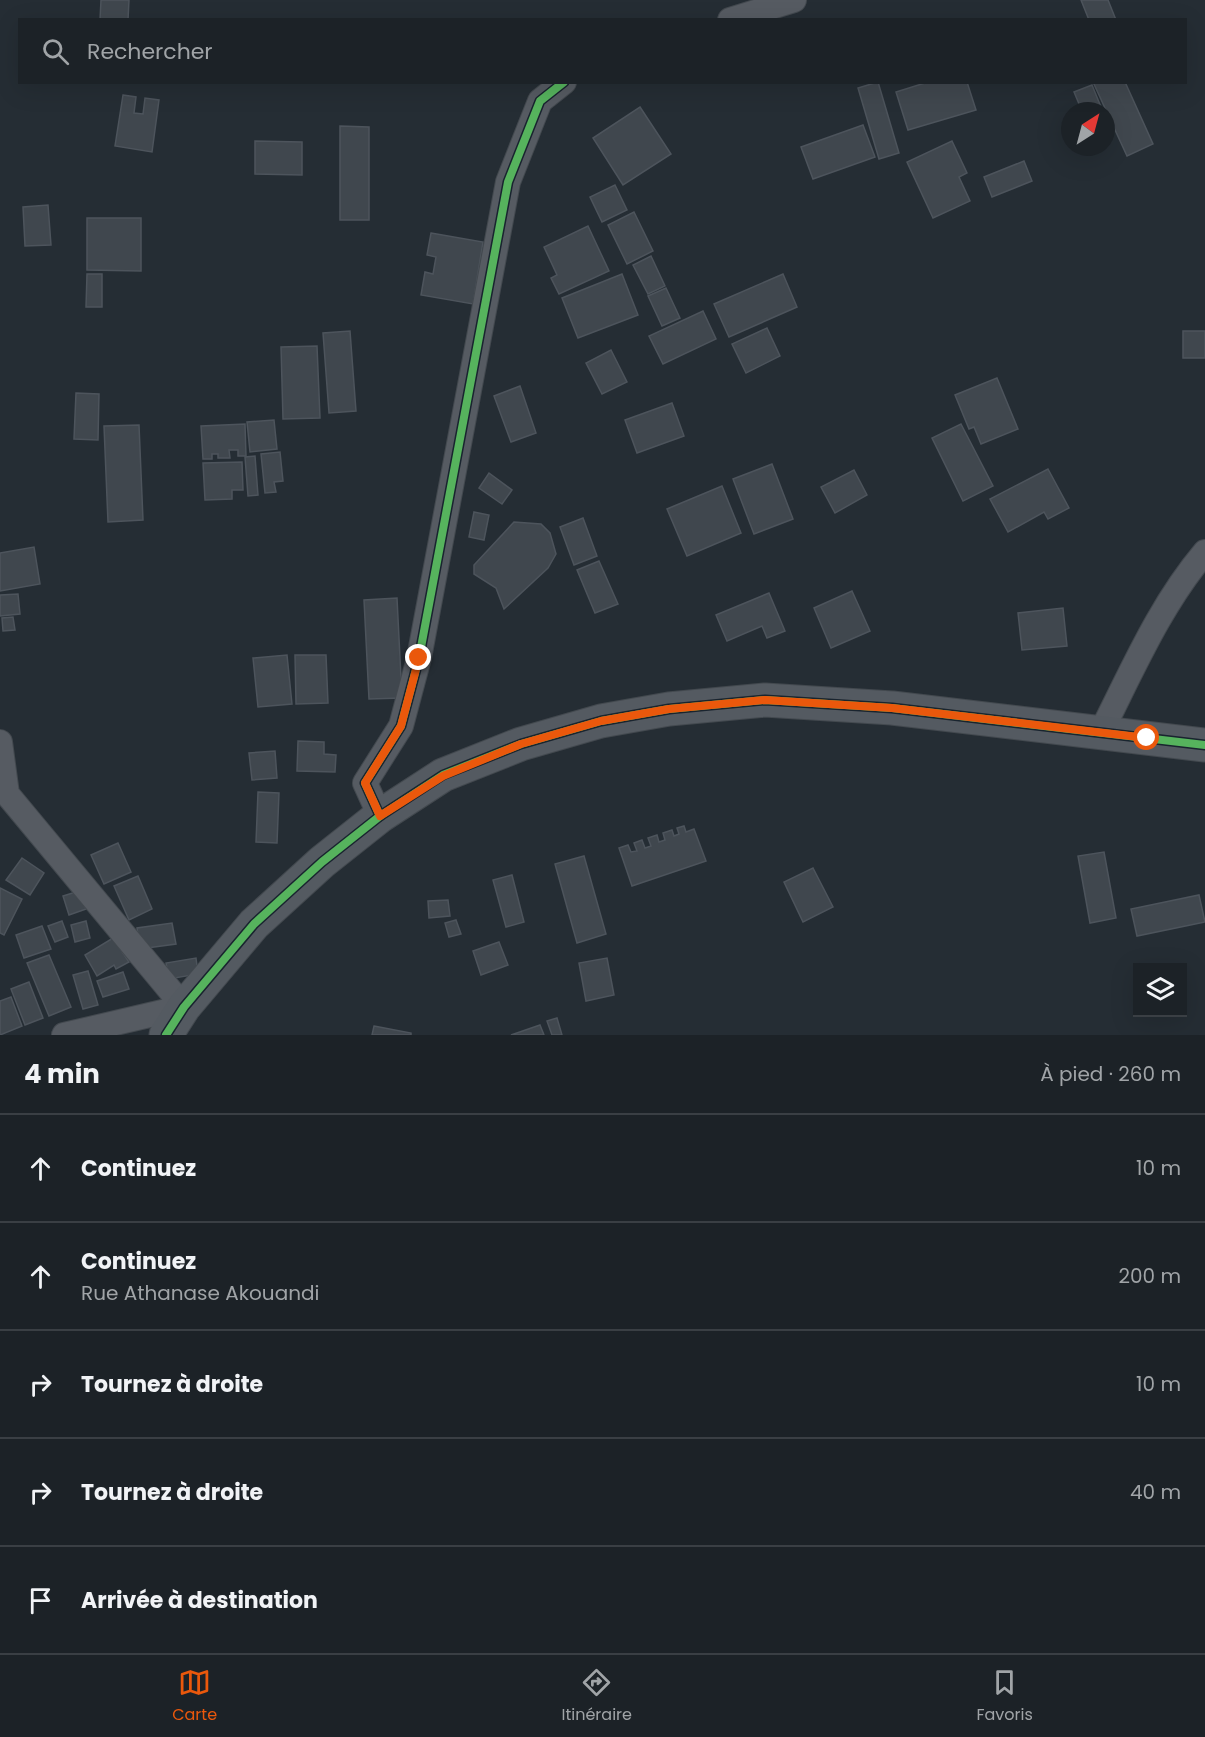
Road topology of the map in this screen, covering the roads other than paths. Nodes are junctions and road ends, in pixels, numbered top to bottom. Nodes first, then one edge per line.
1 (794, 0) edge
2 (736, 18) edge
3 (561, 84) edge
4 (1205, 552) edge
5 (1101, 732) junction
6 (0, 742) edge
7 (1205, 745) edge
8 (380, 816) junction
9 (184, 1007) junction
10 (64, 1035) edge
11 (166, 1035) edge

1 - 2 street
3 - 8 street
4 - 5 street
5 - 7 street
5 - 8 street
6 - 9 street
8 - 9 street
9 - 10 street
9 - 11 street

